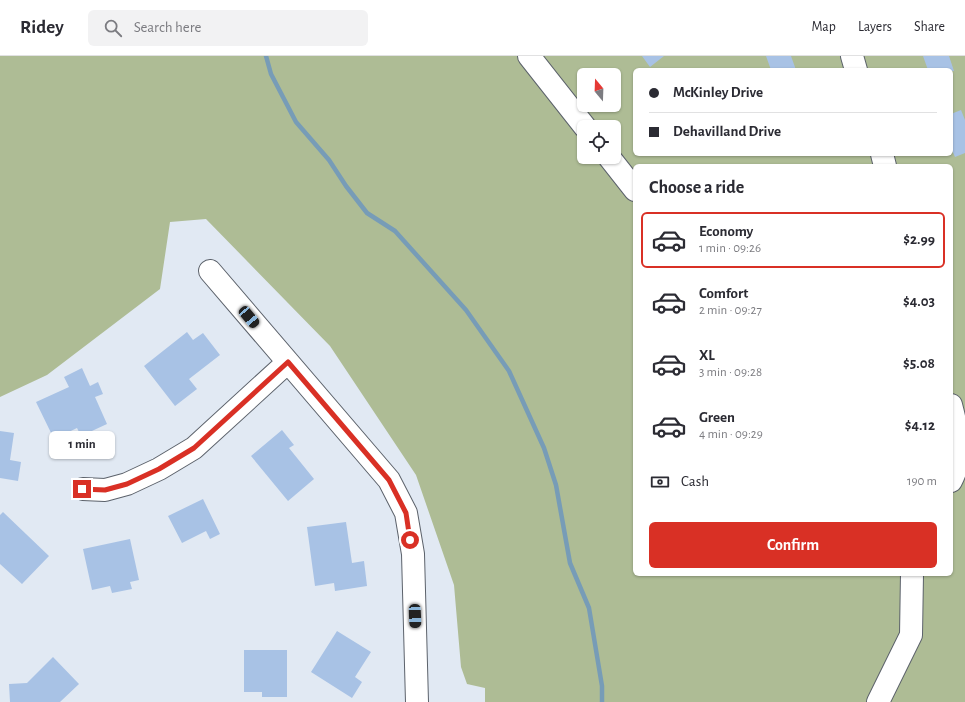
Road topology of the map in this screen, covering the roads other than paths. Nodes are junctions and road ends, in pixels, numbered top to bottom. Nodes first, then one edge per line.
1 (529, 56) edge
2 (852, 56) edge
3 (855, 68) edge
4 (579, 120) edge
5 (615, 164) edge
6 (633, 187) edge
7 (210, 271) dead end
8 (288, 362) junction
9 (953, 415) edge
10 (953, 477) edge
11 (82, 489) dead end
12 (912, 576) edge
13 (417, 702) edge
14 (878, 702) edge

1 - 4 street
2 - 3 street
5 - 6 street
7 - 8 street
8 - 11 street
8 - 13 street
9 - 10 street
12 - 14 street

